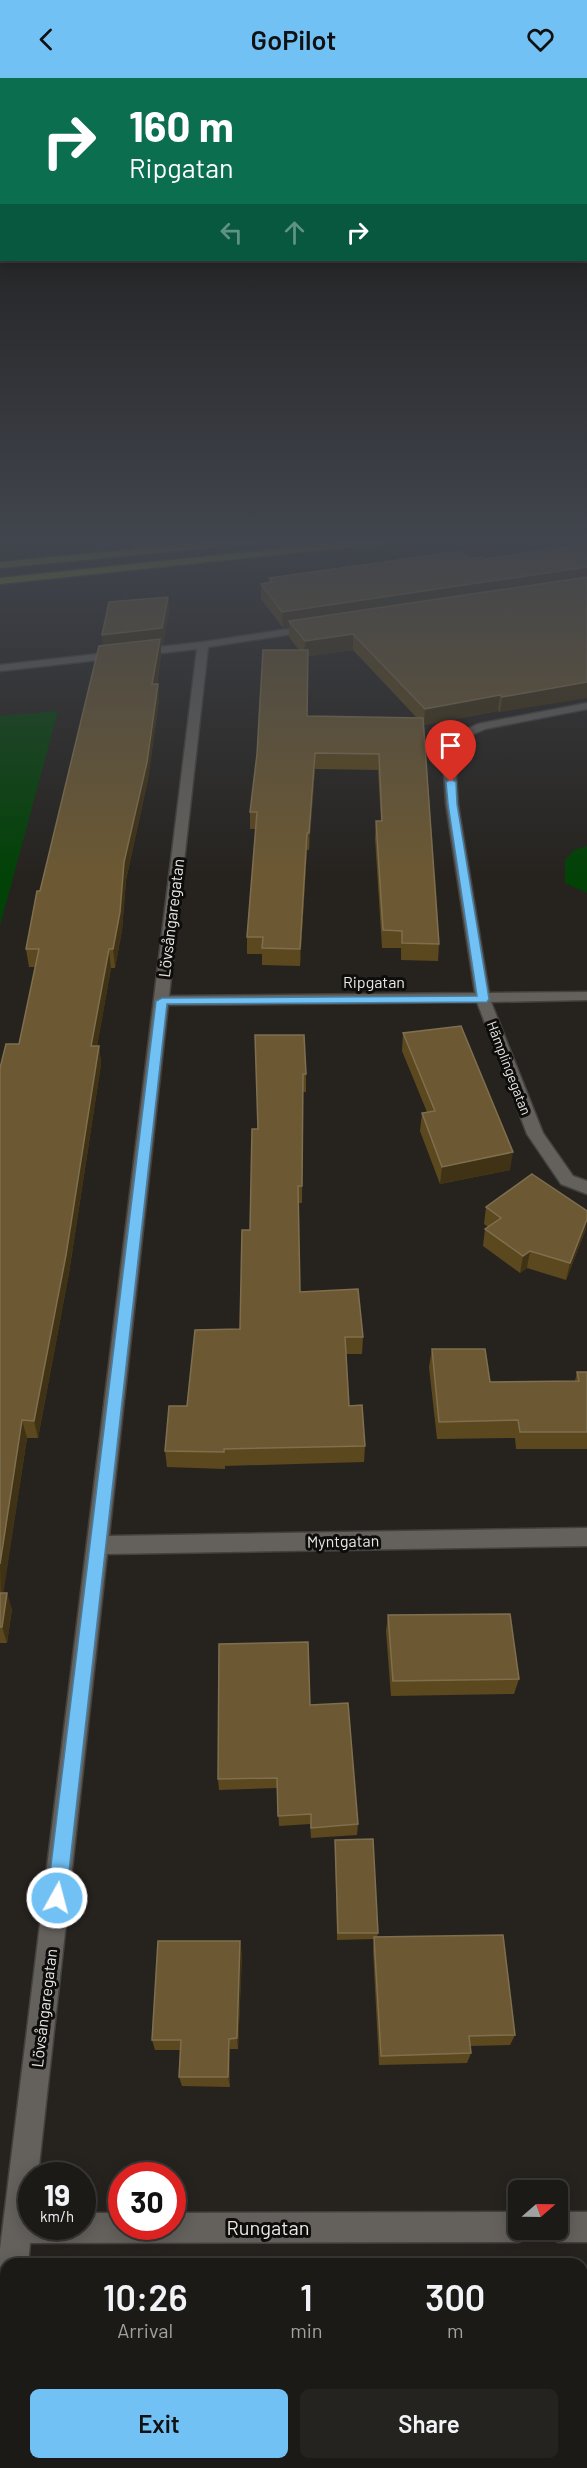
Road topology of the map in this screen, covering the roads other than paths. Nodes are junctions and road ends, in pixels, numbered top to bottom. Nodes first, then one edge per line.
1 (154, 651) edge
2 (202, 651) edge
3 (0, 668) edge
4 (587, 706) edge
5 (587, 996) edge
6 (483, 999) junction
7 (162, 1001) junction
8 (587, 1188) edge
9 (587, 1537) edge
10 (98, 1545) junction
11 (26, 2162) edge
12 (508, 2227) edge
13 (568, 2227) edge
14 (587, 2227) edge
15 (18, 2228) edge
16 (96, 2228) edge
17 (14, 2258) edge

1 - 3 street
2 - 7 street, Lövsångaregatan
4 - 6 street, Hämplingegatan
5 - 6 street, Ripgatan
6 - 7 street, Ripgatan
6 - 8 street, Hämplingegatan
7 - 10 street, Lövsångaregatan
9 - 10 street, Myntgatan
10 - 11 street, Lövsångaregatan
12 - 16 street, Rungatan
13 - 14 street
15 - 17 street, Lövsångaregatan

